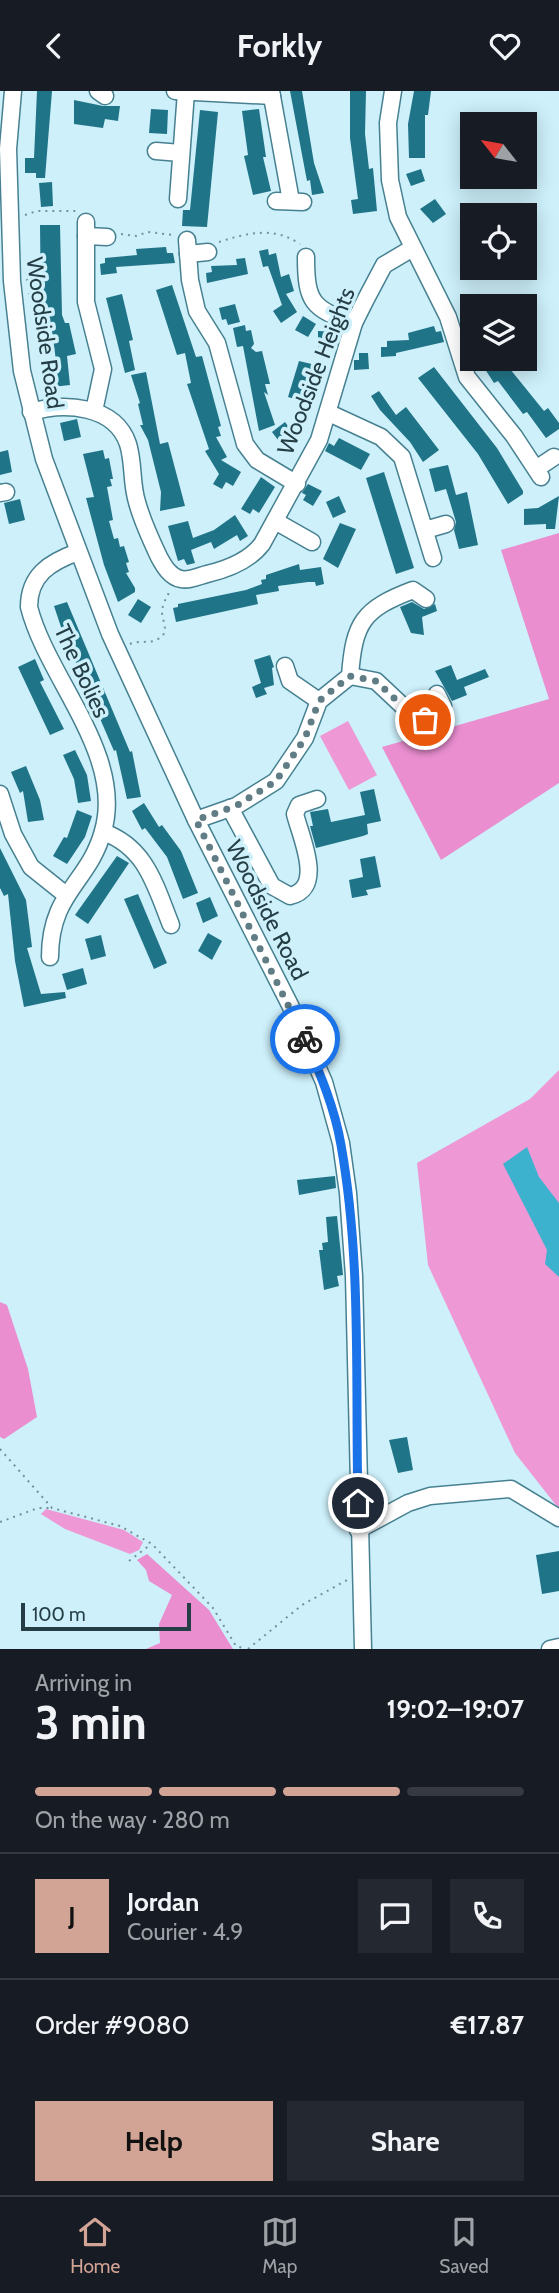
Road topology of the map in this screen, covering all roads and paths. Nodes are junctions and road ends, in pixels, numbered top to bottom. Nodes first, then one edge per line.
1 (13, 91) edge
2 (175, 91) edge
3 (393, 91) edge
4 (186, 92) edge
5 (272, 93) edge
6 (156, 151) dead end
7 (181, 153) junction
8 (178, 199) dead end
9 (290, 201) dead end
10 (9, 215) junction
11 (83, 223) junction
12 (129, 236) dead end
13 (5, 237) edge
14 (107, 237) dead end
15 (188, 247) junction
16 (411, 249) junction
17 (208, 251) joint
18 (303, 262) joint
19 (26, 266) dead end
20 (354, 323) junction
21 (39, 410) junction
22 (94, 411) junction
23 (329, 413) junction
24 (554, 457) dead end
25 (297, 484) junction
26 (275, 521) junction
27 (446, 524) dead end
28 (425, 530) junction
29 (305, 538) dead end
30 (78, 552) junction
31 (433, 558) dead end
32 (176, 578) junction
33 (426, 599) dead end
34 (118, 650) junction
35 (285, 666) dead end
36 (350, 676) junction
37 (437, 694) dead end
38 (319, 701) junction
39 (0, 794) edge
40 (317, 799) dead end
41 (230, 808) junction
42 (196, 820) junction
43 (103, 832) junction
44 (65, 895) junction
45 (173, 915) dead end
46 (55, 947) dead end
47 (0, 1449) edge
48 (52, 1508) junction
49 (559, 1518) edge
50 (0, 1521) edge
51 (358, 1530) junction
52 (152, 1544) junction
53 (129, 1561) dead end
54 (360, 1573) junction
55 (559, 1647) edge
56 (247, 1649) edge
57 (363, 1649) edge
58 (550, 1649) edge

1 - 10 street, Woodside Road
2 - 4 street
3 - 16 street
4 - 5 street
4 - 7 street
5 - 9 street
6 - 7 street
7 - 8 street
10 - 11 path
10 - 13 street, Woodside Road
11 - 14 street
11 - 22 street
12 - 15 path
13 - 21 street, Woodside Road
15 - 17 street
15 - 25 street, Woodside Heights
16 - 20 street, Woodside Heights
16 - 24 street
17 - 18 path
18 - 20 street
19 - 21 path
20 - 23 street, Woodside Heights
21 - 22 street
21 - 30 street, Woodside Road
22 - 32 street
23 - 25 street, Woodside Heights
23 - 28 street
25 - 26 street, Woodside Heights
26 - 29 street
26 - 32 street, Woodside Heights
27 - 28 street
28 - 31 street
30 - 34 street, Woodside Road
30 - 43 street, The Bolies
32 - 34 path
33 - 36 street
34 - 42 street, Woodside Road
35 - 38 street
36 - 37 street
36 - 38 street
38 - 41 street
39 - 44 street
40 - 41 street
41 - 42 street
42 - 51 street, Woodside Road
43 - 44 street, The Bolies
43 - 45 street
44 - 46 street, The Bolies
47 - 48 path
48 - 50 path
48 - 52 path
49 - 51 street
51 - 54 street, Woodside Road
52 - 53 path
52 - 56 path
54 - 56 path
54 - 57 street, Woodside Road
55 - 58 street

